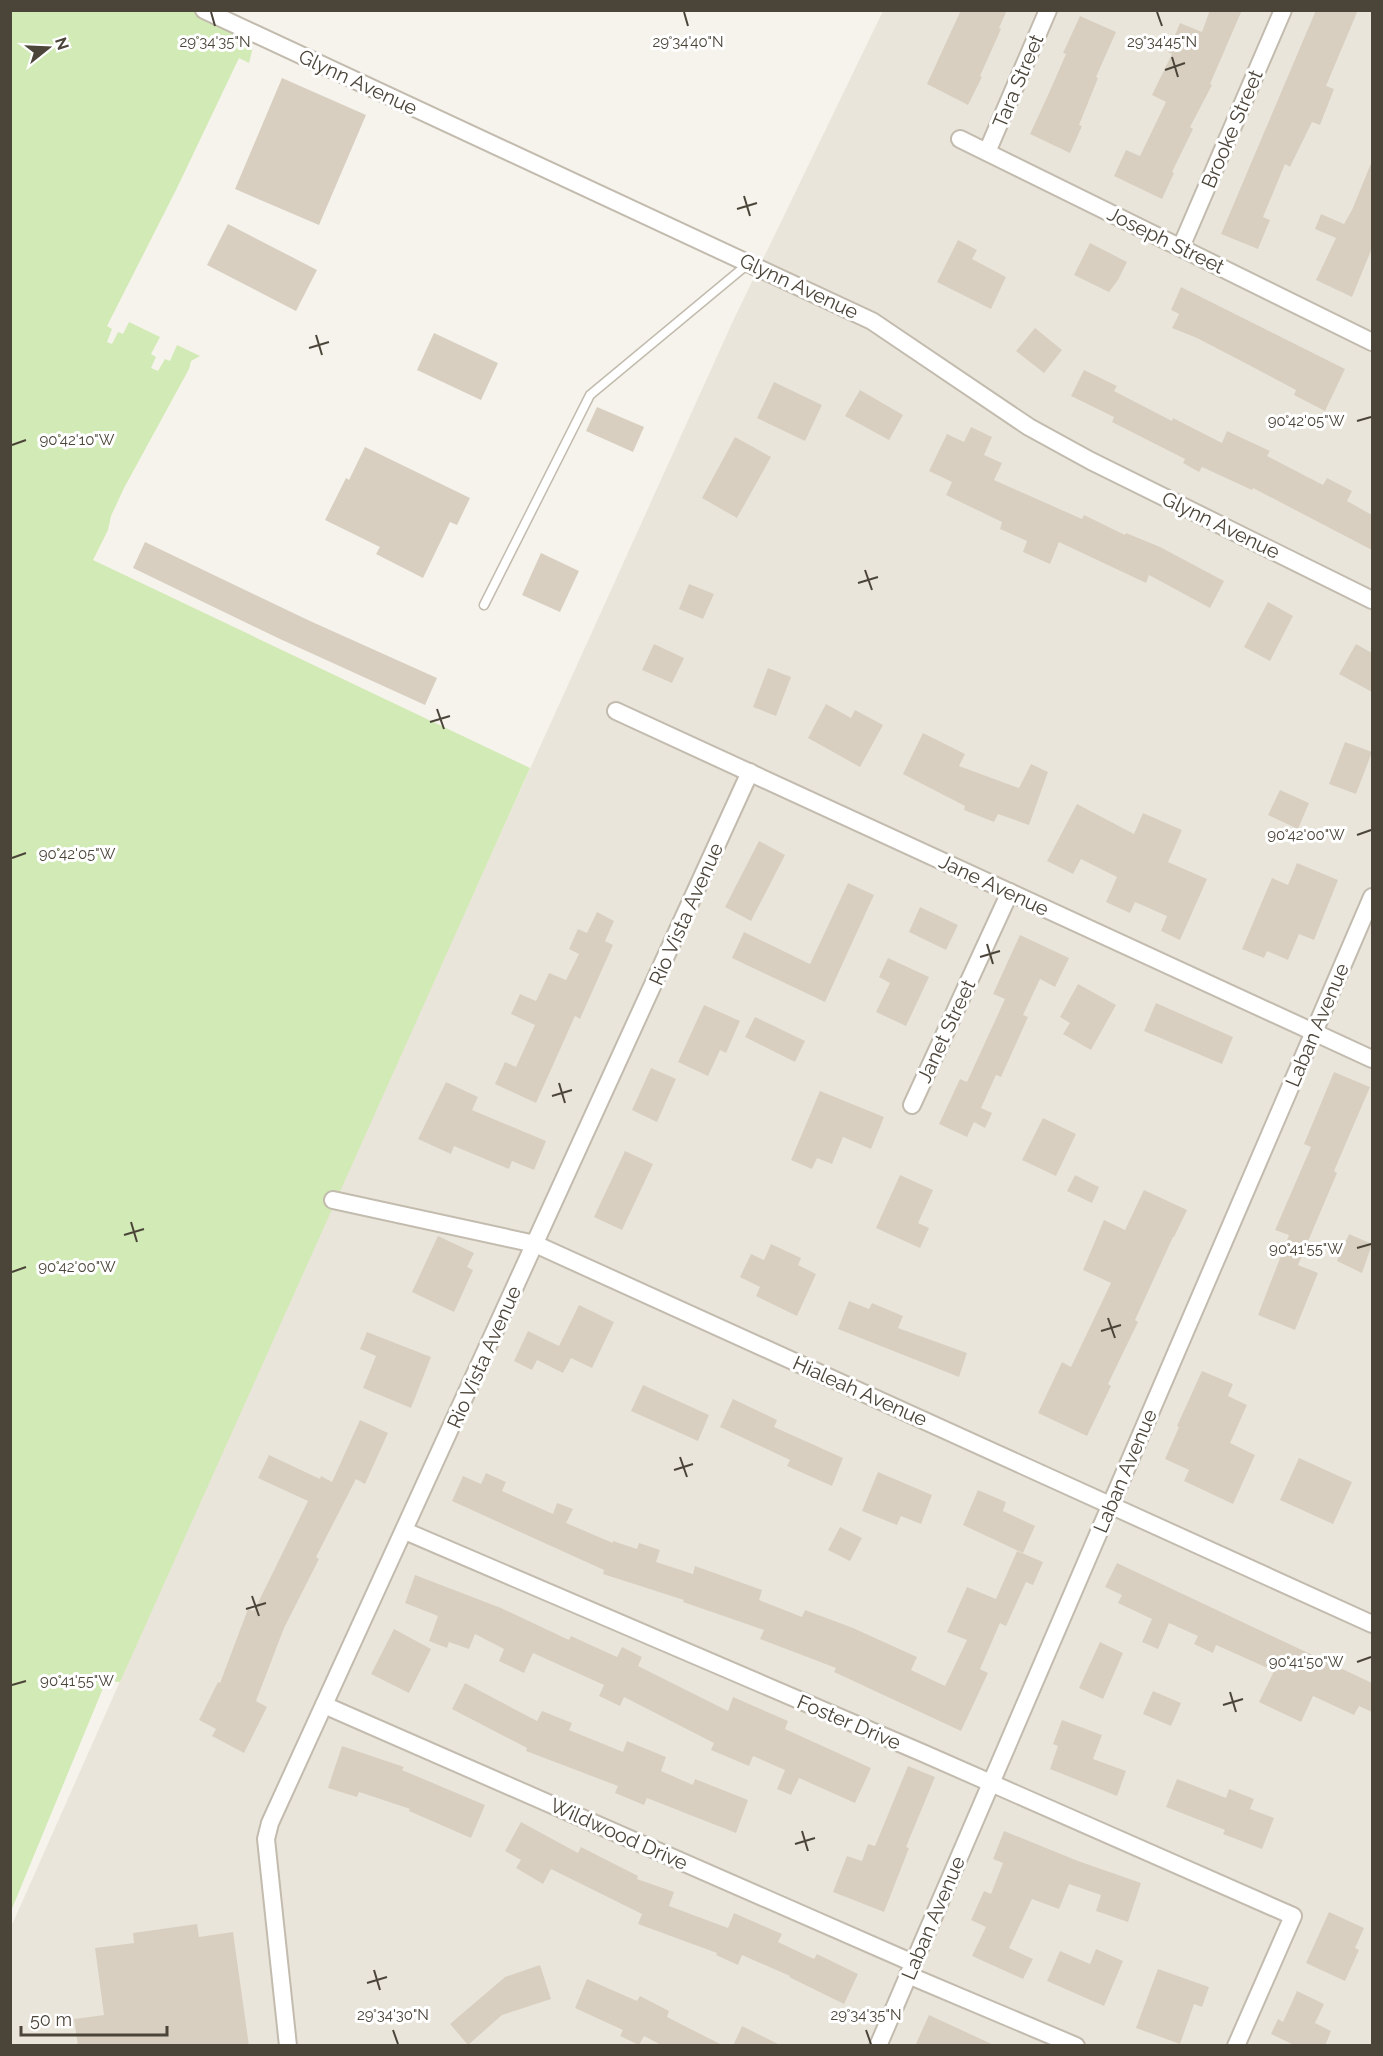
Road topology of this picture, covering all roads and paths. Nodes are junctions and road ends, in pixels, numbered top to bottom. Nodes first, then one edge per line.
1 (204, 10) edge
2 (1048, 10) edge
3 (1283, 10) edge
4 (960, 139) dead end
5 (987, 152) junction
6 (1181, 247) junction
7 (749, 263) junction
8 (1372, 341) edge
9 (1372, 600) edge
10 (484, 605) dead end
11 (616, 711) dead end
12 (750, 772) junction
13 (1010, 892) junction
14 (1372, 897) edge
15 (1314, 1032) junction
16 (1372, 1059) edge
17 (912, 1105) dead end
18 (333, 1200) dead end
19 (535, 1244) junction
20 (1111, 1505) junction
21 (405, 1531) junction
22 (1372, 1624) edge
23 (324, 1705) junction
24 (991, 1783) junction
25 (911, 1969) junction
26 (288, 2046) edge
27 (878, 2046) edge
28 (1076, 2046) edge
29 (1236, 2046) edge

1 - 7 street, Glynn Avenue
2 - 5 street, Tara Street
3 - 6 street, Brooke Street
4 - 5 street, Joseph Street
5 - 6 street, Joseph Street
6 - 8 street, Joseph Street
7 - 9 street, Glynn Avenue
7 - 10 lane
11 - 12 street, Jane Avenue
12 - 13 street, Jane Avenue
12 - 19 street, Rio Vista Avenue
13 - 15 street, Jane Avenue
13 - 17 street, Janet Street
14 - 15 street, Laban Avenue
15 - 16 street, Jane Avenue
15 - 20 street, Laban Avenue
18 - 19 street, Hialeah Avenue
19 - 20 street, Hialeah Avenue
19 - 21 street, Rio Vista Avenue
20 - 22 street, Hialeah Avenue
20 - 24 street, Laban Avenue
21 - 23 street, Rio Vista Avenue
21 - 24 street, Foster Drive
23 - 25 street, Wildwood Drive
23 - 26 street, Rio Vista Avenue
24 - 25 street, Laban Avenue
24 - 29 street, Foster Drive
25 - 27 street, Laban Avenue
25 - 28 street, Wildwood Drive

